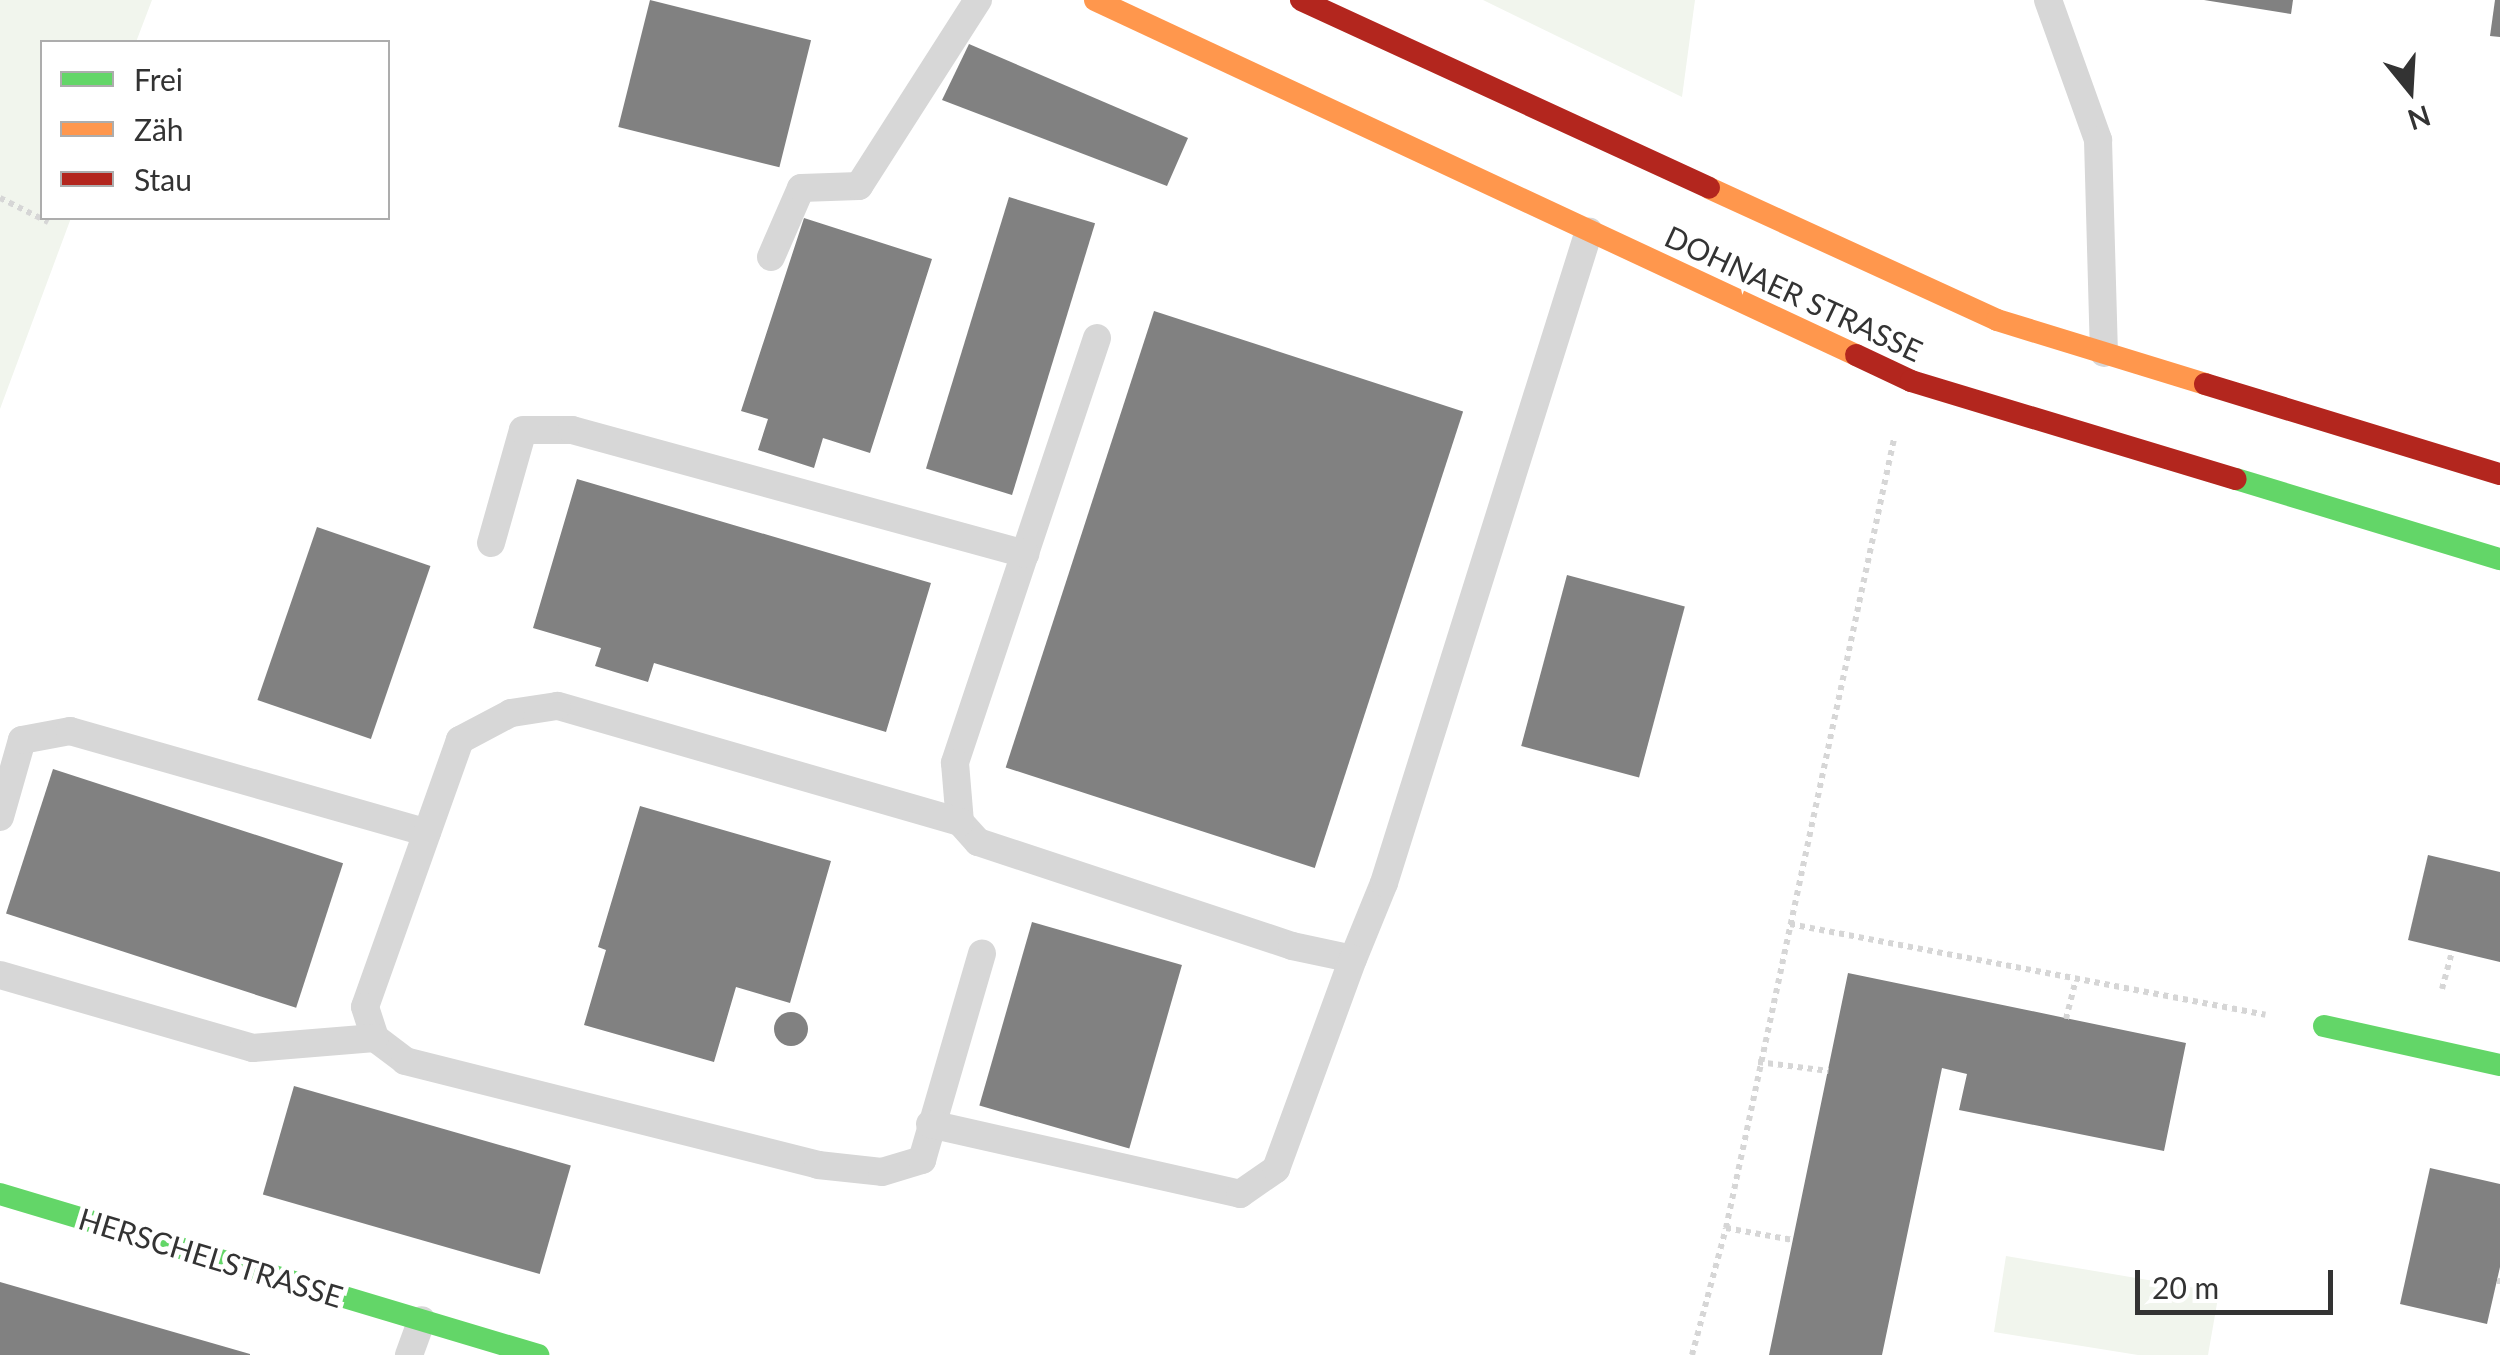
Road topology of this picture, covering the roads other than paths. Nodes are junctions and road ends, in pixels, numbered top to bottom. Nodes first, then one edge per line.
1 (978, 0) edge
2 (1094, 0) edge
3 (1301, 0) edge
4 (2048, 0) edge
5 (1589, 231) junction
6 (771, 257) dead end
7 (1097, 338) dead end
8 (2104, 353) junction
9 (2500, 474) edge
10 (490, 543) dead end
11 (1024, 554) junction
12 (2500, 559) edge
13 (0, 817) edge
14 (960, 822) junction
15 (427, 832) junction
16 (982, 954) dead end
17 (1354, 959) junction
18 (0, 975) edge
19 (2324, 1026) road end
20 (375, 1038) junction
21 (2500, 1065) edge
22 (930, 1124) junction
23 (0, 1194) edge
24 (422, 1320) junction
25 (409, 1355) edge
26 (538, 1355) edge

1 - 6 lane
2 - 5 main road, DOHNAER STRASSE
3 - 8 main road, DOHNAER STRASSE
4 - 8 lane
5 - 12 main road, DOHNAER STRASSE
5 - 17 lane
7 - 11 lane
8 - 9 main road, DOHNAER STRASSE
10 - 11 lane
11 - 14 lane
13 - 15 lane
14 - 15 lane
14 - 17 lane
15 - 20 lane
16 - 22 lane
17 - 22 lane
18 - 20 lane
19 - 21 main road
20 - 22 lane
23 - 24 main road, HERSCHELSTRASSE
24 - 25 lane
24 - 26 main road, HERSCHELSTRASSE

